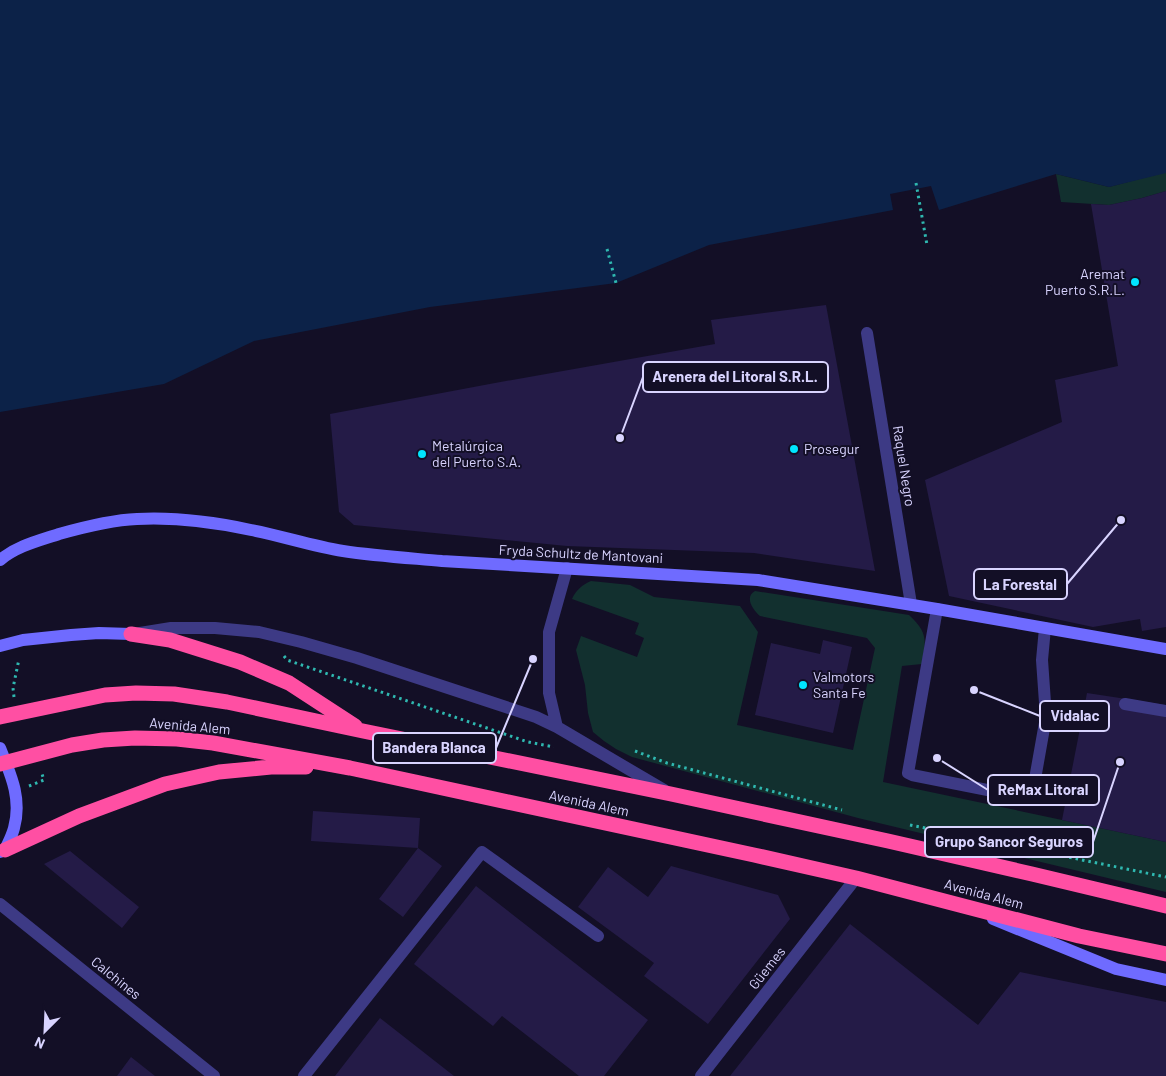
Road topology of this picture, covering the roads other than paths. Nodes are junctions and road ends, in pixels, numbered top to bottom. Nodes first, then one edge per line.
1 (867, 333) dead end
2 (0, 560) edge
3 (568, 568) junction
4 (911, 604) junction
5 (937, 609) junction
6 (1045, 628) junction
7 (132, 634) junction
8 (0, 646) edge
9 (1166, 649) edge
10 (1125, 704) dead end
11 (1166, 711) edge
12 (0, 717) edge
13 (557, 727) junction
14 (363, 731) junction
15 (2, 758) edge
16 (350, 768) junction
17 (670, 794) junction
18 (2, 854) edge
19 (856, 878) junction
20 (951, 902) junction
21 (0, 904) edge
22 (1166, 906) edge
23 (598, 936) dead end
24 (1166, 954) edge
25 (1166, 980) edge
26 (214, 1076) edge
27 (304, 1076) edge
28 (701, 1076) edge

1 - 4 street, Raquel Negro
2 - 3 street, Fryda Schultz de Mantovani
3 - 4 street, Fryda Schultz de Mantovani
3 - 13 street
4 - 5 street, Fryda Schultz de Mantovani
5 - 6 street, Fryda Schultz de Mantovani
5 - 6 street
6 - 9 street, Fryda Schultz de Mantovani
7 - 8 street
7 - 13 street
7 - 14 highway
10 - 11 street
12 - 14 highway, Avenida Alem
13 - 17 street
14 - 17 highway, Avenida Alem
15 - 16 highway, Avenida Alem
15 - 18 street
16 - 18 highway
16 - 19 highway, Avenida Alem
17 - 22 highway, Avenida Alem
19 - 20 highway, Avenida Alem
19 - 28 street, Güemes
20 - 24 highway, Avenida Alem
20 - 25 street
21 - 26 street, Calchines
23 - 27 street

